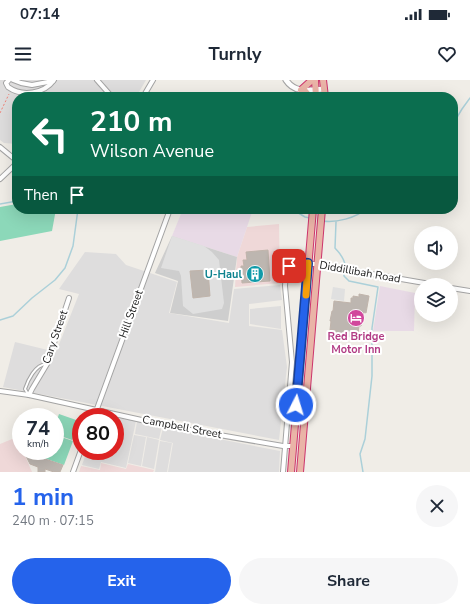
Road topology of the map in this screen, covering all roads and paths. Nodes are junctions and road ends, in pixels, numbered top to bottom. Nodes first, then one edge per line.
1 (9, 80) edge
2 (14, 80) edge
3 (53, 80) edge
4 (97, 80) edge
5 (153, 80) edge
6 (286, 80) edge
7 (314, 80) edge
8 (324, 80) edge
9 (324, 89) junction
10 (11, 90) junction
11 (303, 90) junction
12 (316, 90) junction
13 (18, 92) edge
14 (34, 92) edge
15 (108, 92) edge
16 (146, 92) edge
17 (324, 92) edge
18 (0, 113) edge
19 (0, 147) edge
20 (12, 158) edge
21 (12, 167) edge
22 (0, 179) edge
23 (168, 214) edge
24 (312, 214) edge
25 (322, 214) edge
26 (308, 263) junction
27 (317, 265) junction
28 (414, 281) edge
29 (458, 289) edge
30 (470, 291) edge
31 (69, 298) dead end
32 (47, 364) junction
33 (0, 391) edge
34 (29, 395) junction
35 (87, 408) edge
36 (97, 408) edge
37 (124, 416) edge
38 (285, 446) junction
39 (293, 446) junction
40 (77, 460) edge
41 (72, 472) edge
42 (283, 472) edge
43 (291, 472) edge
44 (300, 472) edge

1 - 10 street
2 - 3 street
3 - 14 street
4 - 15 street
5 - 16 street
6 - 11 street
7 - 11 highway
7 - 12 highway
8 - 9 highway
9 - 12 street
9 - 17 highway
10 - 13 street
10 - 18 path
11 - 12 street
19 - 20 street
21 - 22 street
23 - 36 street, Hill Street
24 - 26 highway
25 - 27 highway
26 - 27 street, Diddillibah Road
26 - 38 street
26 - 39 highway
27 - 28 street, Diddillibah Road
27 - 44 highway
29 - 30 street
31 - 32 street, Cary Street
32 - 34 street, Cary Street
32 - 34 lane
33 - 34 street, Campbell Street
34 - 35 street, Campbell Street
37 - 38 street, Campbell Street
38 - 39 street, Campbell Street
38 - 42 street
39 - 43 highway
40 - 41 street

